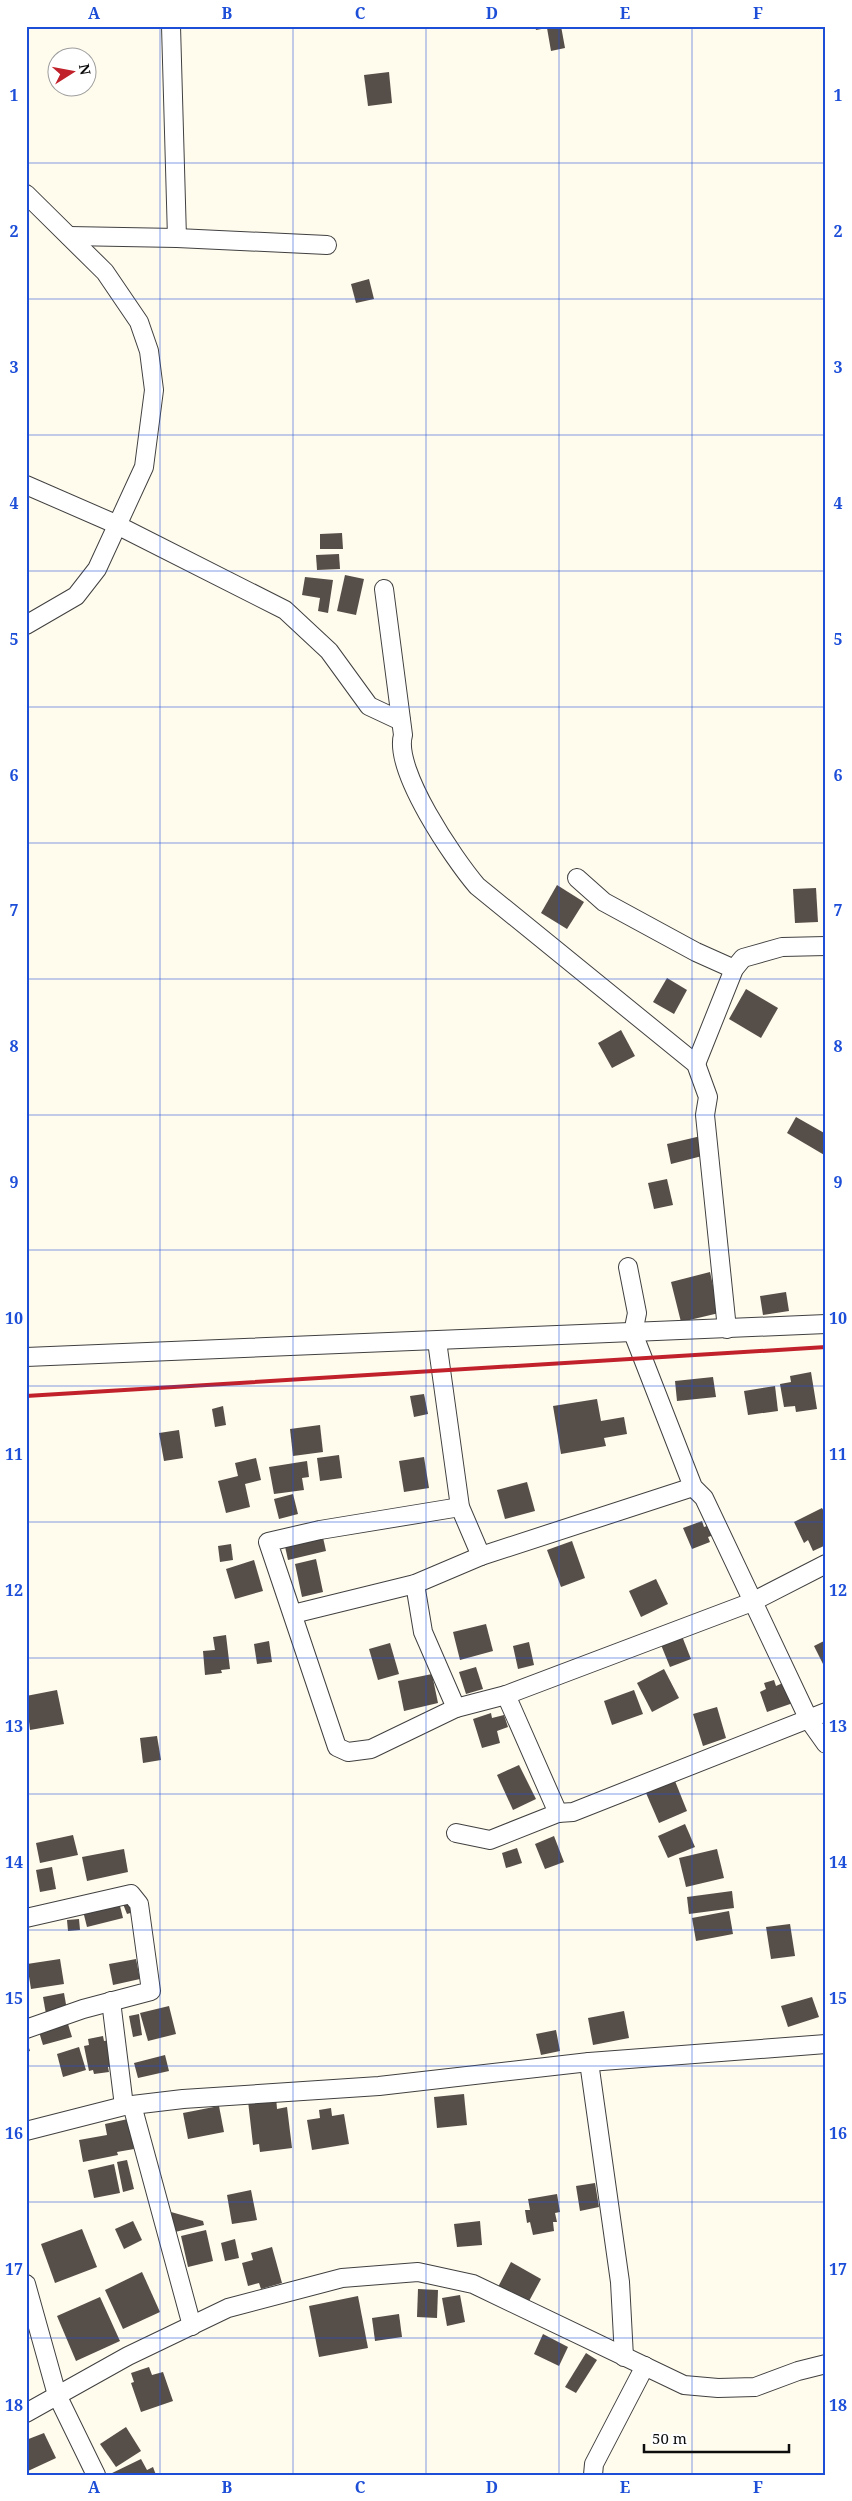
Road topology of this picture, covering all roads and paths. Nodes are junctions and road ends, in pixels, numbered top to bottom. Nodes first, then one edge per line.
1 (171, 26) edge
2 (26, 194) edge
3 (69, 236) junction
4 (177, 238) junction
5 (327, 245) dead end
6 (26, 485) edge
7 (117, 525) junction
8 (384, 589) dead end
9 (26, 625) edge
10 (401, 721) junction
11 (577, 878) dead end
12 (826, 946) edge
13 (734, 969) junction
14 (696, 1064) junction
15 (628, 1267) dead end
16 (826, 1324) edge
17 (726, 1329) junction
18 (633, 1334) junction
19 (437, 1341) junction
20 (26, 1357) edge
21 (694, 1487) junction
22 (460, 1507) junction
23 (481, 1556) junction
24 (826, 1564) edge
25 (416, 1584) junction
26 (752, 1602) junction
27 (293, 1614) junction
28 (506, 1695) junction
29 (456, 1708) junction
30 (826, 1712) edge
31 (809, 1720) junction
32 (826, 1744) edge
33 (558, 1813) junction
34 (456, 1833) dead end
35 (26, 1918) edge
36 (111, 2001) junction
37 (26, 2029) edge
38 (826, 2044) edge
39 (589, 2062) junction
40 (128, 2106) junction
41 (26, 2131) edge
42 (26, 2284) edge
43 (192, 2326) junction
44 (624, 2357) junction
45 (826, 2364) edge
46 (645, 2366) junction
47 (58, 2395) junction
48 (26, 2413) edge
49 (96, 2475) edge
50 (593, 2475) edge

1 - 4 street
2 - 3 street
3 - 4 street
3 - 7 street
4 - 5 street
6 - 7 street
7 - 9 street
7 - 10 street
8 - 10 street
10 - 14 street
11 - 13 street
12 - 13 street
13 - 14 street
14 - 17 street
15 - 18 street
16 - 17 street
17 - 18 street
18 - 19 street
18 - 21 street
19 - 20 street
19 - 22 street
21 - 23 street
21 - 26 street
22 - 23 street
22 - 27 street
23 - 25 street
24 - 26 street
25 - 27 street
25 - 29 street
26 - 28 street
26 - 31 street
27 - 29 street
28 - 29 street
28 - 33 street
30 - 31 street
31 - 32 street
31 - 33 street
33 - 34 street
35 - 36 street
36 - 37 street
36 - 40 street
38 - 39 street
39 - 40 street
39 - 44 street
40 - 41 street
40 - 43 street
42 - 47 street
43 - 44 street
43 - 47 street
44 - 46 street
45 - 46 street
46 - 50 street
47 - 48 street
47 - 49 street

